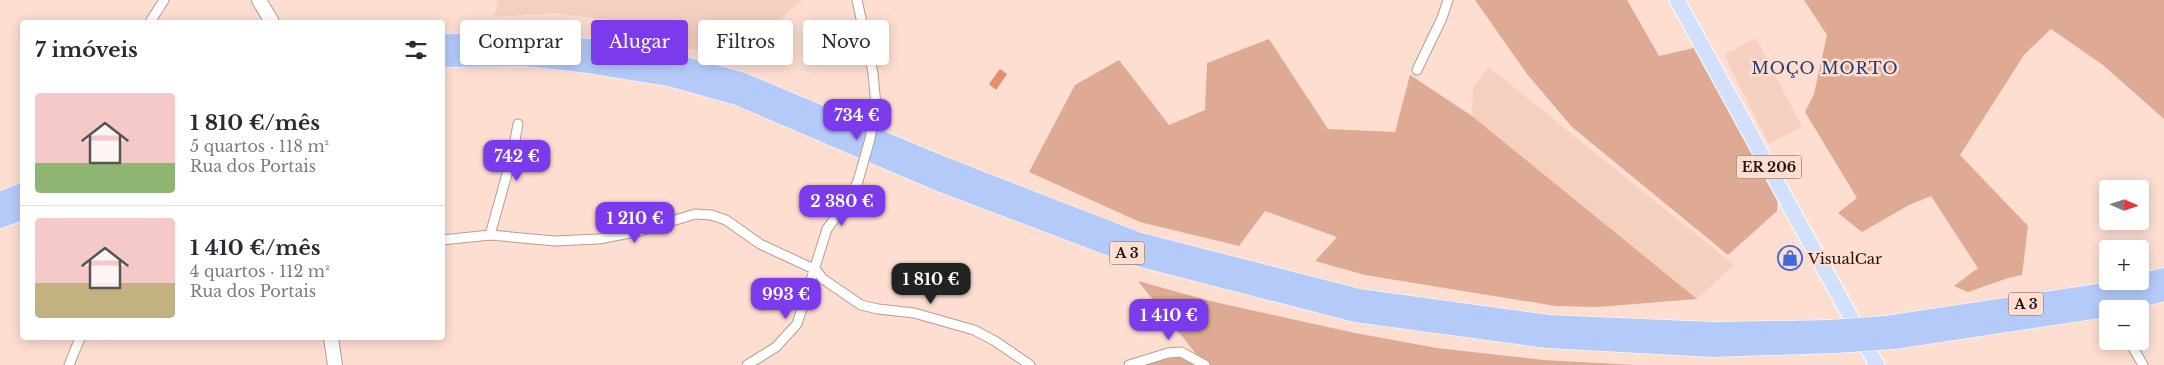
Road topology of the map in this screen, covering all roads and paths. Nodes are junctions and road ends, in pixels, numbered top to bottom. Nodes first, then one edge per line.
1 (164, 0) edge
2 (259, 0) edge
3 (857, 0) edge
4 (1448, 0) edge
5 (1678, 0) edge
6 (151, 20) edge
7 (271, 20) edge
8 (445, 43) edge
9 (445, 58) edge
10 (1417, 70) dead end
11 (518, 124) dead end
12 (20, 193) edge
13 (0, 201) edge
14 (20, 211) edge
15 (0, 219) edge
16 (490, 235) junction
17 (445, 240) edge
18 (816, 270) junction
19 (2164, 277) edge
20 (2164, 292) edge
21 (1890, 332) junction
22 (1832, 336) junction
23 (79, 340) edge
24 (331, 340) edge
25 (2134, 350) edge
26 (69, 365) edge
27 (335, 365) edge
28 (747, 365) edge
29 (1030, 365) edge
30 (1129, 365) edge
31 (1205, 365) edge
32 (1877, 365) edge
33 (2143, 365) edge

1 - 6 street
2 - 7 main road
3 - 18 street, bridge
4 - 10 street
5 - 32 main road, ER 206
8 - 22 highway, A 3
9 - 22 highway, A 3
11 - 16 street
12 - 13 highway
14 - 15 highway
16 - 17 street
16 - 18 street
18 - 28 street
18 - 29 street
19 - 21 highway, A 3
20 - 21 highway, A 3
21 - 22 highway, A 3, bridge
23 - 26 street
24 - 27 main road
25 - 33 street
30 - 31 street

